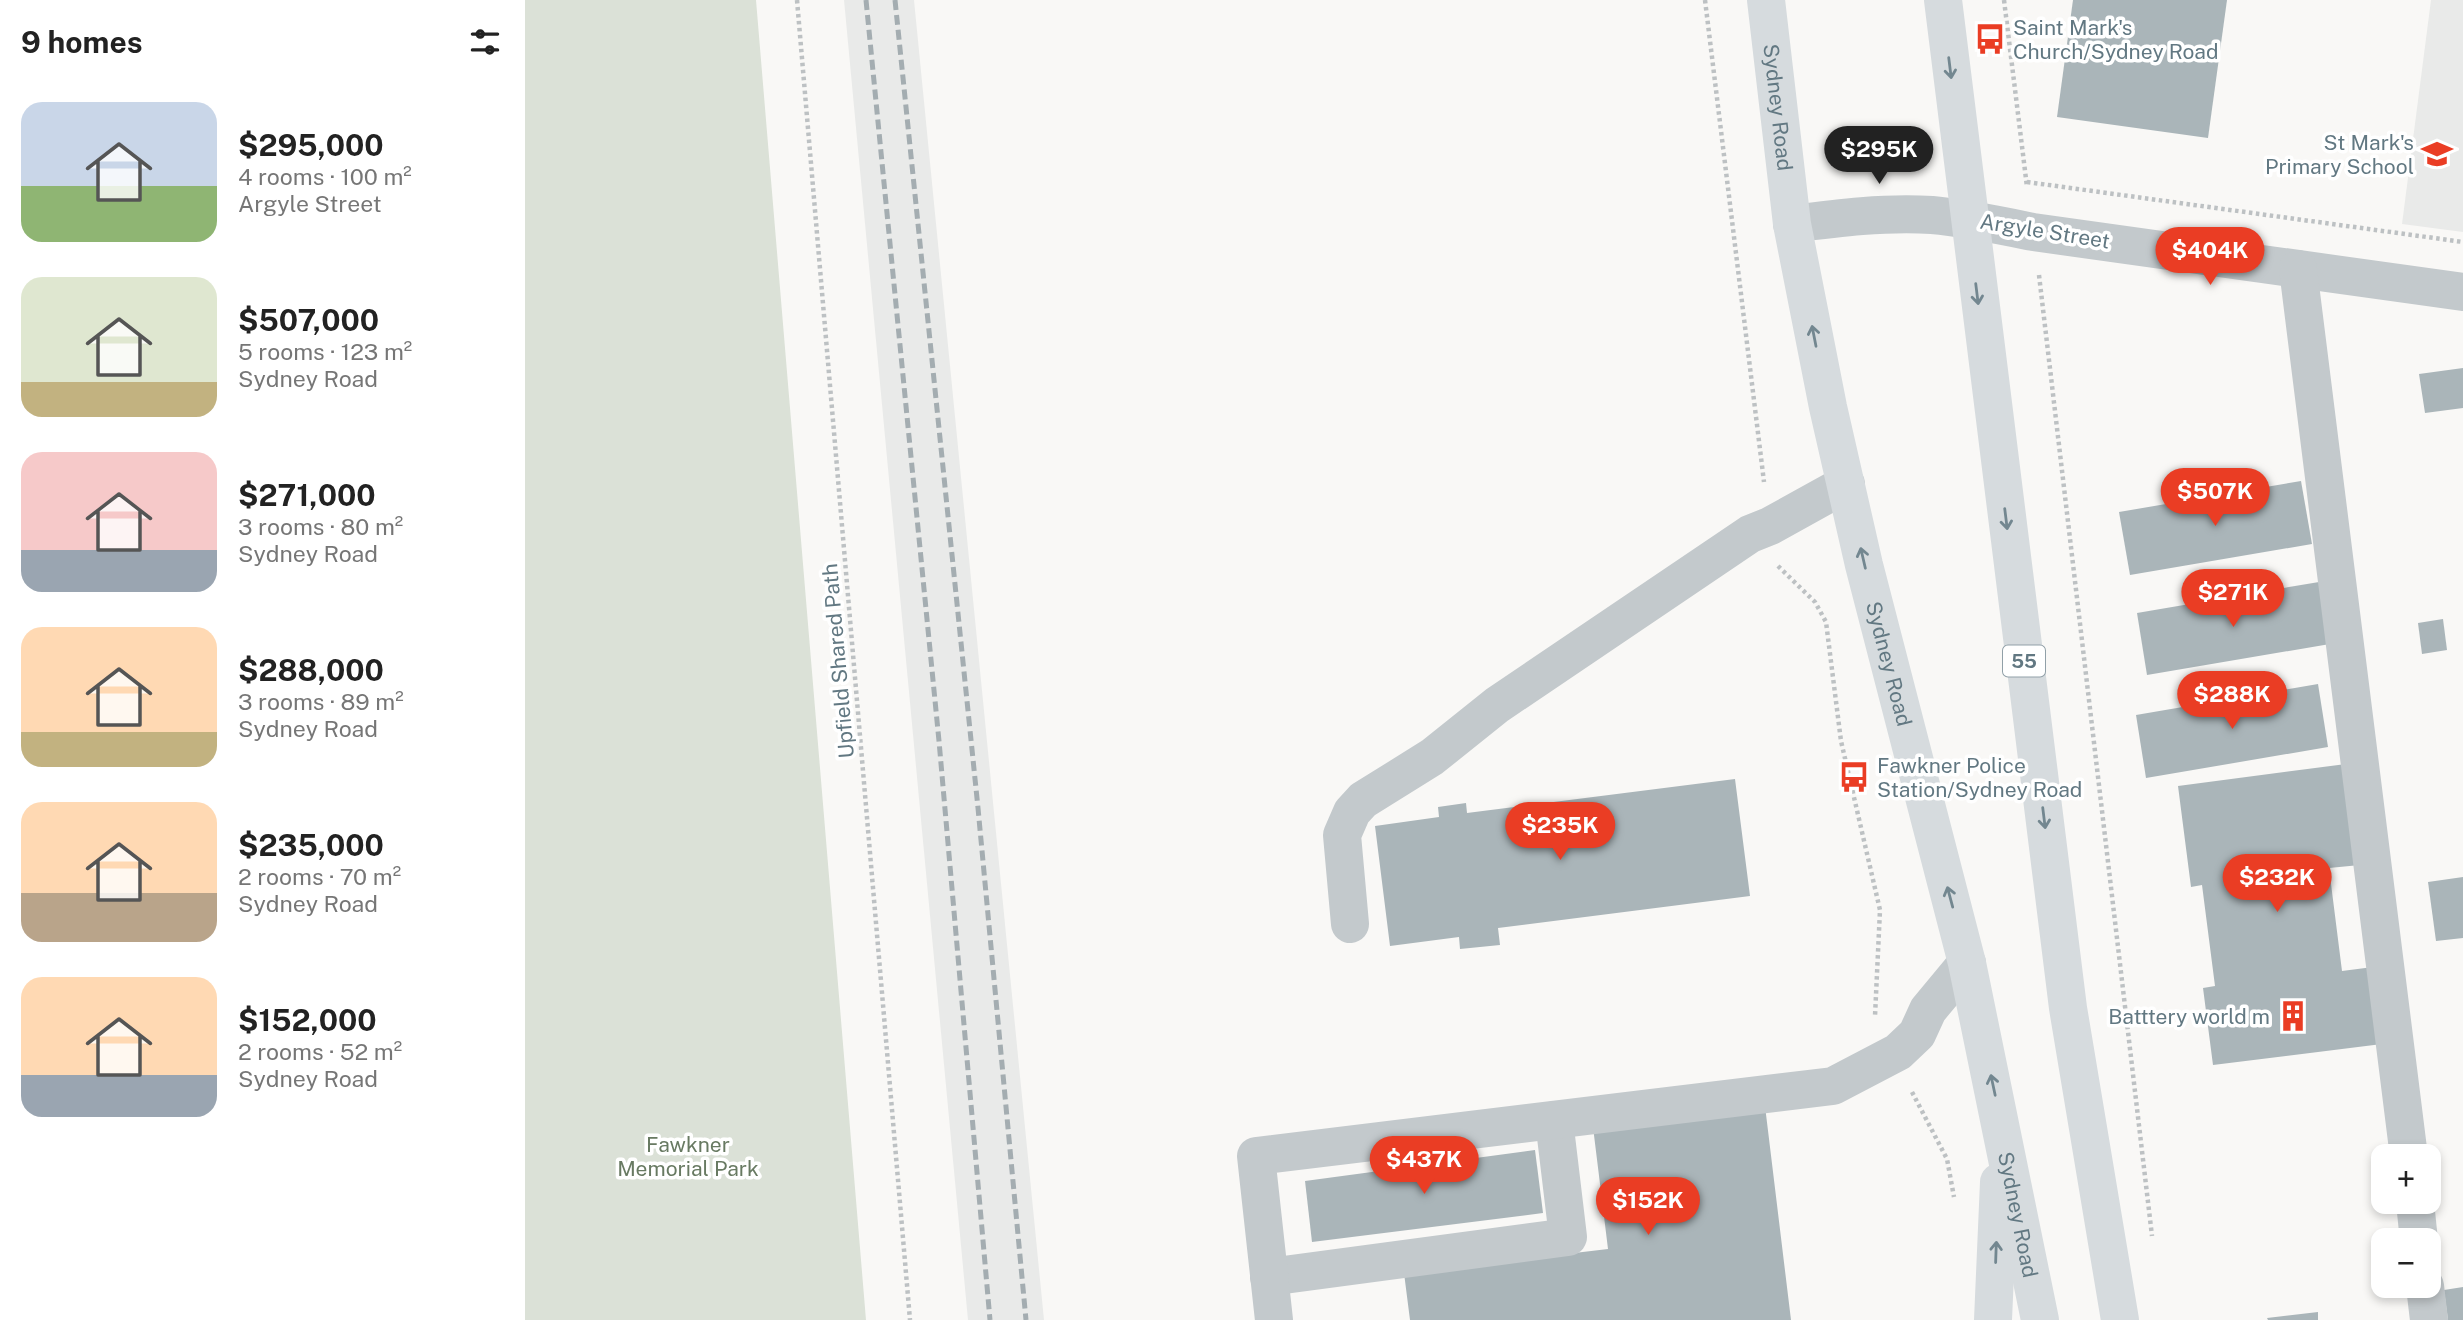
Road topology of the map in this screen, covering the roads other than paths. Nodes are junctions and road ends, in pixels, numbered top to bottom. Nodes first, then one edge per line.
1 (1766, 0) edge
2 (1943, 0) edge
3 (1968, 219) junction
4 (1792, 224) junction
5 (2298, 270) junction
6 (2463, 292) edge
7 (1846, 484) junction
8 (1350, 924) dead end
9 (1967, 963) junction
10 (1554, 1120) junction
11 (2001, 1122) junction
12 (2407, 1144) edge
13 (1269, 1277) junction
14 (2426, 1298) edge
15 (1274, 1320) edge
16 (1993, 1320) edge
17 (2040, 1320) edge
18 (2120, 1320) edge
19 (2429, 1320) edge

1 - 4 highway, Sydney Road
2 -> 3 highway, 55
3 - 4 street, Argyle Street
3 - 5 street, Argyle Street
3 -> 18 highway, 55
7 -> 4 highway, Sydney Road
5 - 6 street, Argyle Street
5 - 12 street
7 - 8 street
9 -> 7 highway, Sydney Road
9 - 10 street
11 -> 9 highway, Sydney Road
10 - 13 street
10 - 13 street
16 -> 11 highway
11 - 17 highway, Sydney Road
13 - 15 street
14 - 19 street

